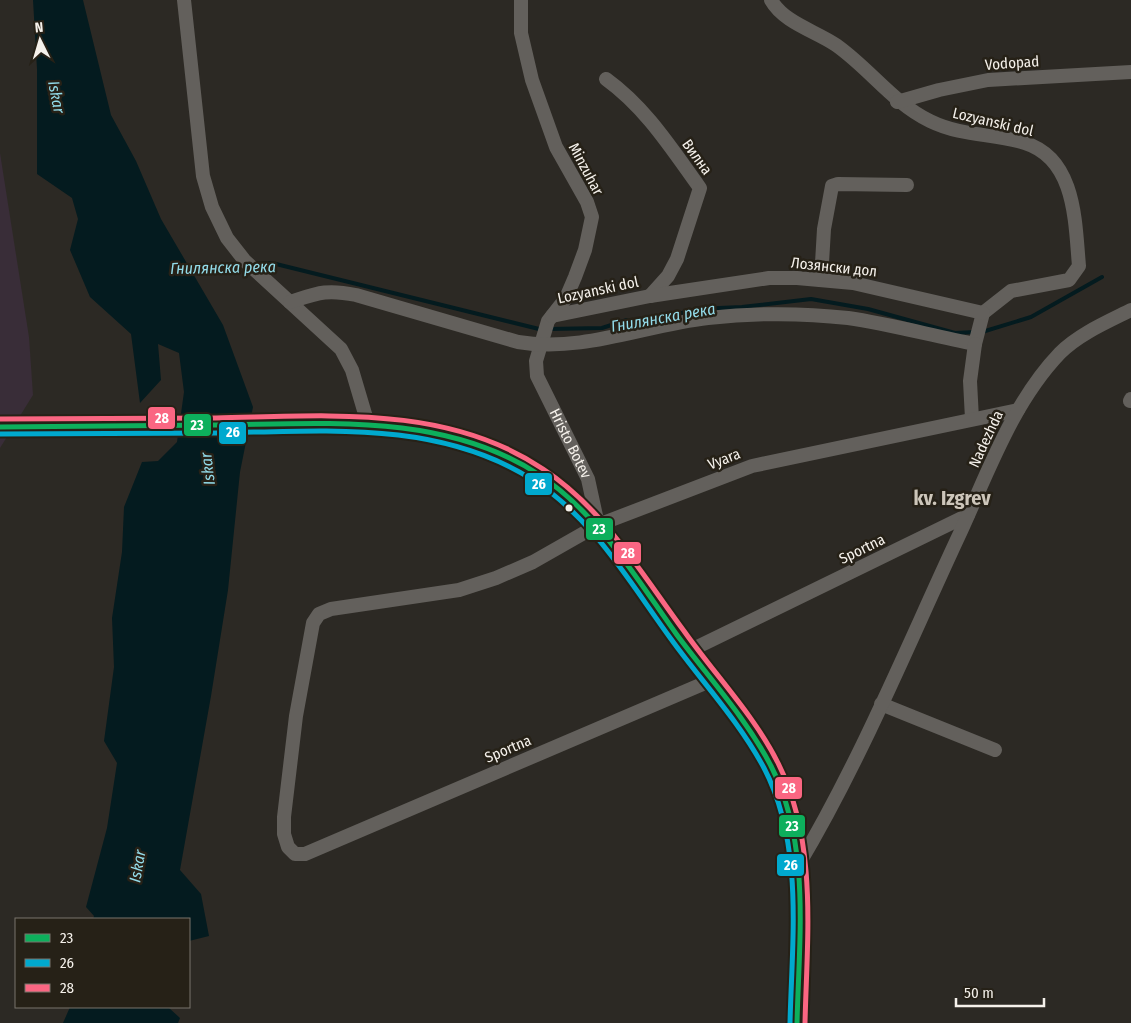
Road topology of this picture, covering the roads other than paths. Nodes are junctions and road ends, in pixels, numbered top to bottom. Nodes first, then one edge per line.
1 (184, 0) edge
2 (521, 0) edge
3 (771, 0) edge
4 (1131, 72) edge
5 (606, 79) dead end
6 (897, 102) junction
7 (907, 185) dead end
8 (821, 280) junction
9 (650, 296) junction
10 (290, 302) junction
11 (1131, 310) edge
12 (550, 318) junction
13 (981, 318) junction
14 (975, 341) junction
15 (541, 342) junction
16 (1018, 410) junction
17 (972, 419) junction
18 (368, 424) junction
19 (0, 427) edge
20 (968, 515) junction
21 (598, 525) junction
22 (460, 590) joint
23 (689, 651) junction
24 (712, 680) junction
25 (881, 704) junction
26 (995, 750) dead end
27 (799, 864) junction
28 (797, 1023) edge

1 - 10 street
2 - 12 street, Minzuhar
3 - 6 street, Lozyanski dol
4 - 6 street, Vodopad
5 - 9 street, Вилна
6 - 13 street, Lozyanski dol
7 - 8 street
8 - 9 street, Лозянски дол
8 - 13 street, Лозянски дол
9 - 12 street, Lozyanski dol
10 - 15 street
10 - 18 street
11 - 16 street, Nadezhda
12 - 15 street, Minzuhar
13 - 14 street
14 - 15 street
14 - 17 street
15 - 21 street, Hristo Botev
16 - 17 street, Vyara
16 - 20 street, Nadezhda
17 - 21 street, Vyara
18 - 19 street
18 - 21 street
20 - 23 street, Sportna
20 - 25 street, Nadezhda
21 - 22 street, Vyara
21 - 23 street, Hristo Botev
22 - 24 street, Sportna
23 - 24 street, Hristo Botev
24 - 27 street, Hristo Botev
25 - 26 street
25 - 27 street, Nadezhda
27 - 28 street, Hristo Botev

